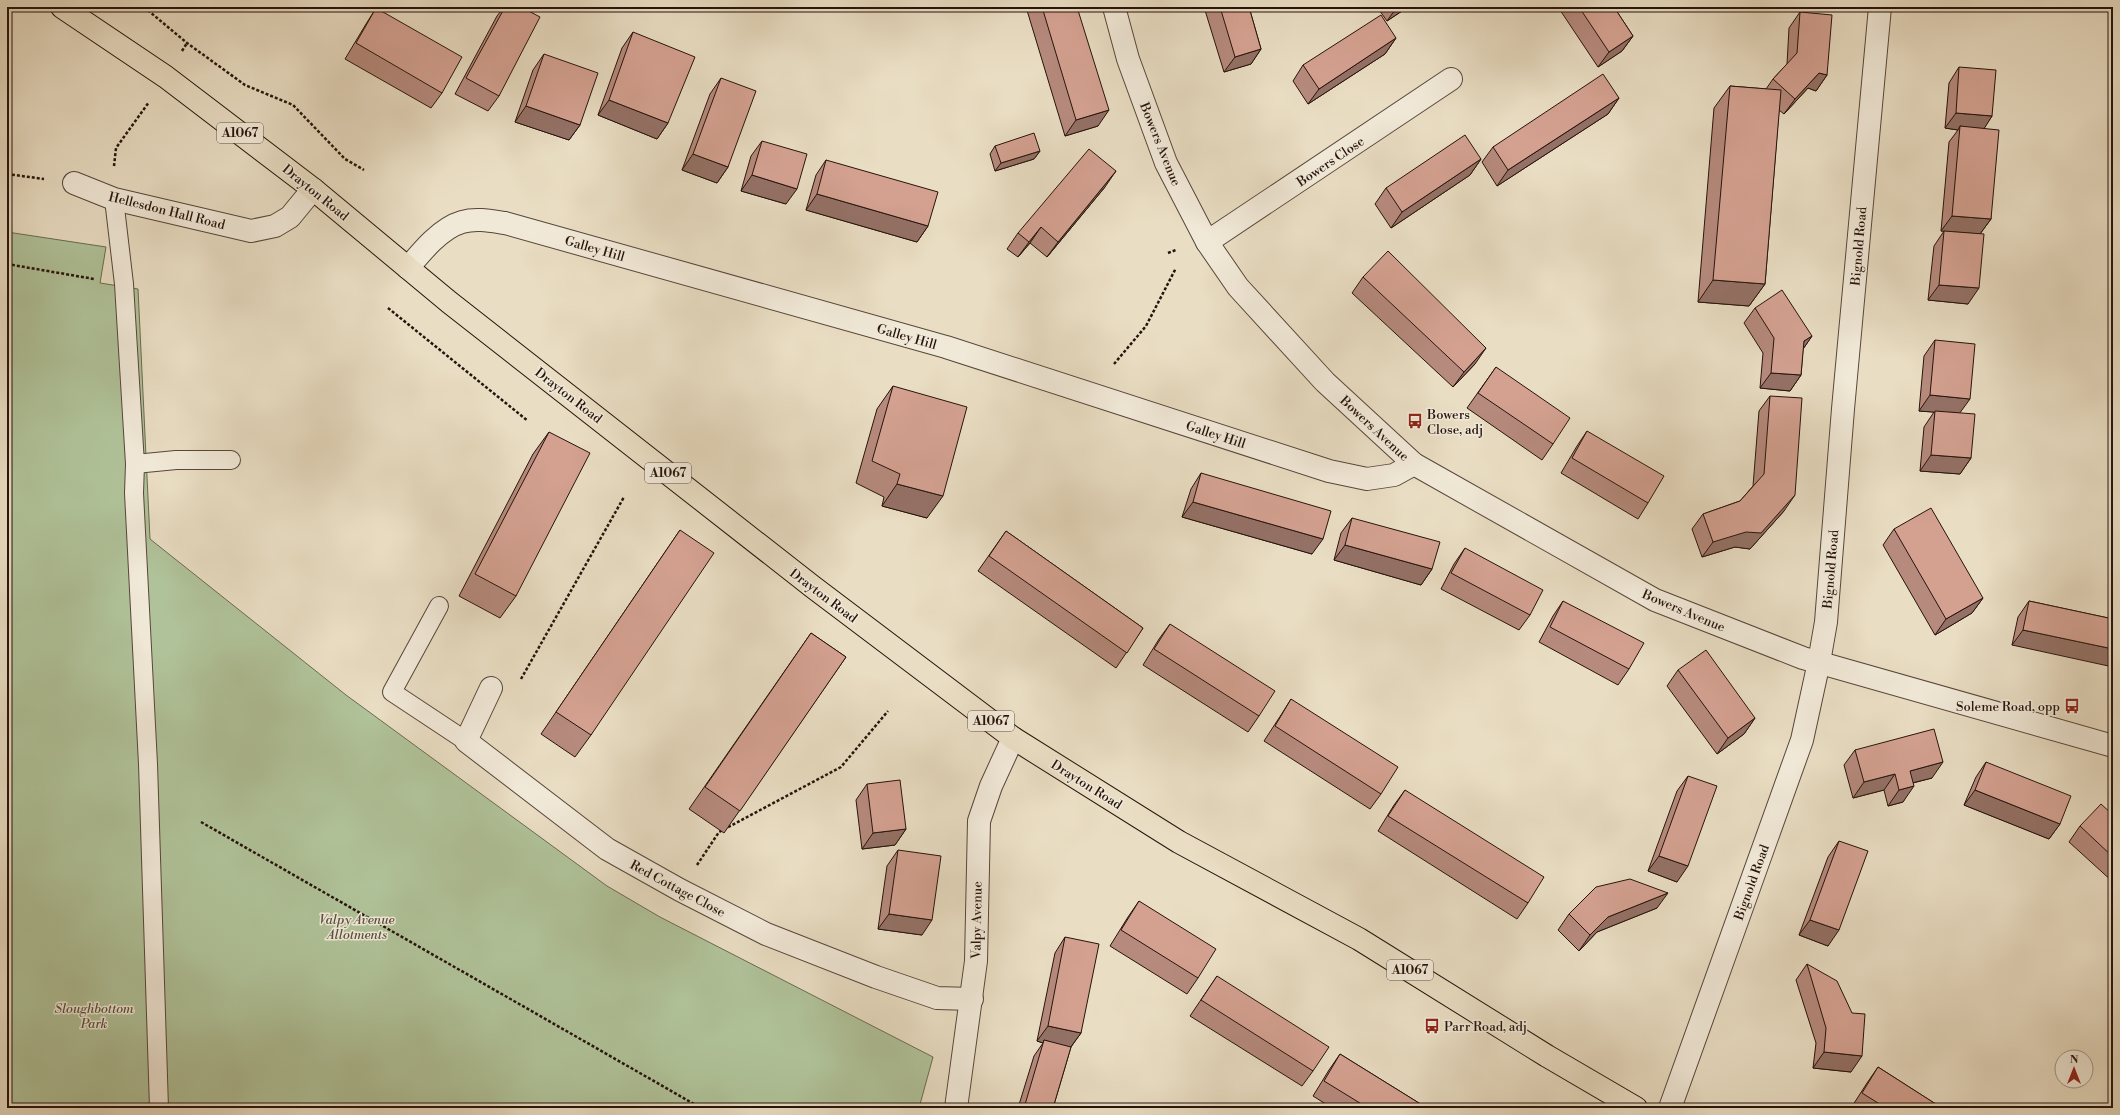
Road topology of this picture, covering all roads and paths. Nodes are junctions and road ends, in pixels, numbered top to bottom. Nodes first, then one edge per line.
1 (62, 7) edge
2 (144, 7) edge
3 (1114, 7) edge
4 (1880, 7) edge
5 (187, 43) junction
6 (166, 77) junction
7 (1451, 78) dead end
8 (364, 170) dead end
9 (7, 174) edge
10 (74, 183) joint
11 (314, 189) junction
12 (114, 199) junction
13 (1207, 242) junction
14 (7, 264) edge
15 (408, 268) junction
16 (1176, 268) dead end
17 (124, 284) junction
18 (388, 308) dead end
19 (1114, 364) dead end
20 (528, 421) dead end
21 (231, 460) dead end
22 (135, 464) junction
23 (1414, 464) junction
24 (624, 497) dead end
25 (439, 606) dead end
26 (1819, 662) junction
27 (491, 688) joint
28 (888, 711) dead end
29 (1013, 738) junction
30 (466, 741) junction
31 (2113, 746) edge
32 (201, 822) dead end
33 (680, 890) junction
34 (972, 999) junction
35 (160, 1108) edge
36 (701, 1108) edge
37 (956, 1108) edge
38 (1636, 1108) edge
39 (1670, 1108) edge

1 - 6 main road, Drayton Road / A1067
2 - 5 path
3 - 13 street, Bowers Avenue
4 - 26 street, Bignold Road
5 - 6 path
5 - 8 path
6 - 11 main road, Drayton Road / A1067
6 - 12 path
7 - 13 street, Bowers Close
9 - 10 path
10 - 12 street, Hellesdon Hall Road
11 - 12 street, Hellesdon Hall Road
11 - 15 main road, Drayton Road / A1067
12 - 17 lane
13 - 23 street, Bowers Avenue
14 - 17 path
15 - 23 street, Galley Hill
15 - 29 main road, Drayton Road / A1067
16 - 19 path
17 - 22 lane
18 - 20 path
21 - 22 lane
22 - 35 lane
23 - 26 street, Bowers Avenue
24 - 27 path
25 - 30 lane
26 - 31 street, Bowers Avenue
26 - 39 street, Bignold Road
27 - 30 street
28 - 33 path
29 - 34 street, Valpy Avenue
29 - 38 main road, Drayton Road / A1067
30 - 33 street, Red Cottage Close
32 - 36 path
33 - 34 street, Red Cottage Close
34 - 37 street, Valpy Avenue

